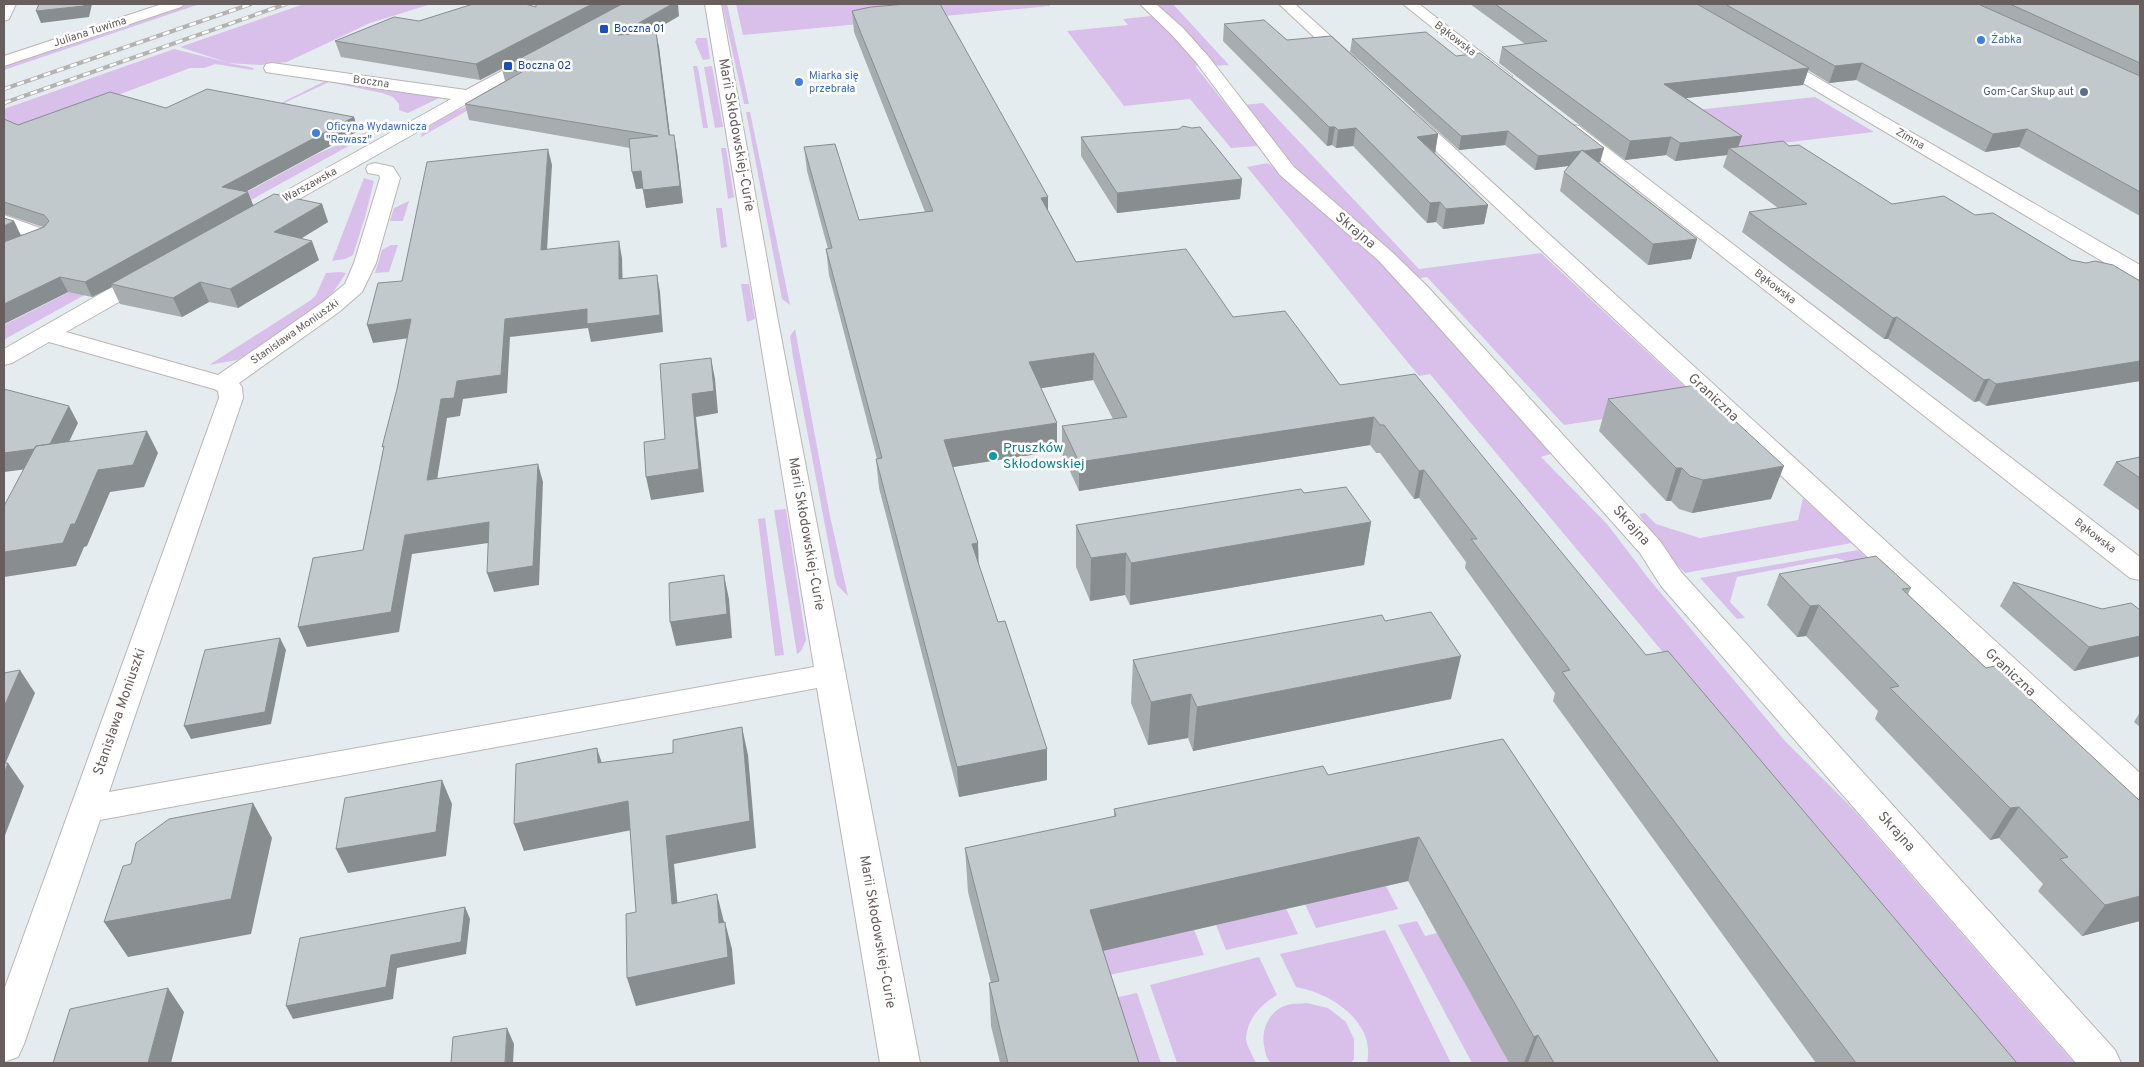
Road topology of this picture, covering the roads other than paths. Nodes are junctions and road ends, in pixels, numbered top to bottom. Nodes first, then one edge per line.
1 (8, 4) edge
2 (176, 4) edge
3 (713, 4) edge
4 (1147, 4) edge
5 (1286, 4) edge
6 (1410, 4) edge
7 (4, 16) edge
8 (1757, 49) edge
9 (550, 50) edge
10 (4, 61) edge
11 (272, 68) dead end
12 (1369, 79) edge
13 (1518, 87) edge
14 (469, 96) junction
15 (1390, 99) edge
16 (1556, 117) edge
17 (375, 169) dead end
18 (4, 221) edge
19 (239, 225) edge
20 (4, 253) edge
21 (164, 268) edge
22 (2140, 274) edge
23 (47, 334) junction
24 (4, 358) edge
25 (222, 384) junction
26 (2140, 571) edge
27 (831, 675) junction
28 (2140, 793) edge
29 (86, 809) junction
30 (4, 1044) edge
31 (900, 1063) edge
32 (2100, 1063) edge

1 - 7 street
2 - 10 street, Juliana Tuwima
3 - 27 street, Marii Skłodowskiej-Curie
4 - 32 street, Skrajna
5 - 12 street
6 - 13 street, Bąkowska
8 - 22 street, Zimna
9 - 14 street, Warszawska
11 - 14 street, Boczna
14 - 19 street, Warszawska
15 - 28 street, Graniczna
16 - 26 street, Bąkowska
17 - 25 street, Stanisława Moniuszki
18 - 20 street
21 - 23 street
23 - 24 street
23 - 25 street
25 - 29 street, Stanisława Moniuszki
27 - 29 street
27 - 31 street, Marii Skłodowskiej-Curie
29 - 30 street, Stanisława Moniuszki

